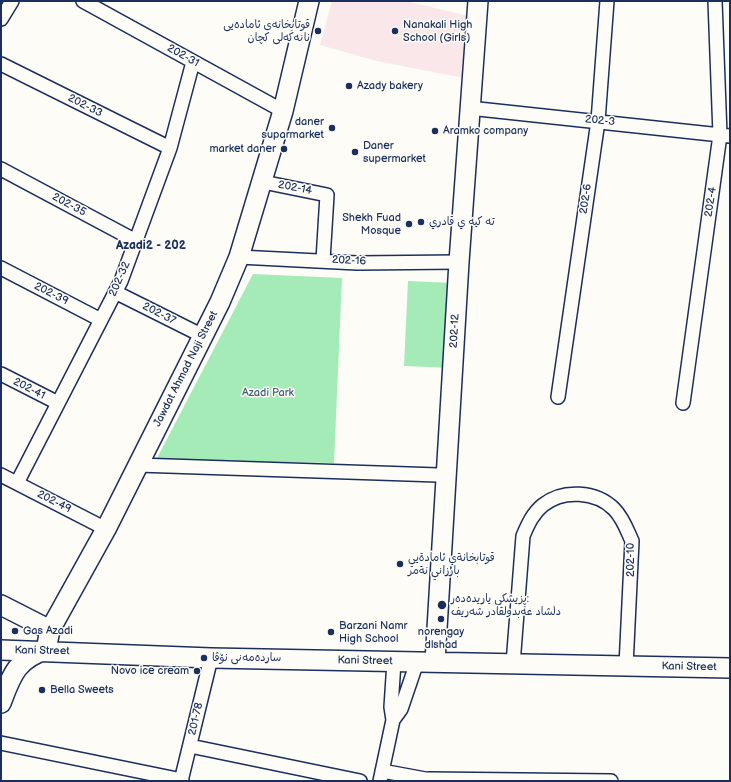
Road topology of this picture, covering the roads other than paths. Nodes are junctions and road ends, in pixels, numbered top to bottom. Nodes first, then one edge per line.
1 (12, 1) edge
2 (83, 1) edge
3 (309, 1) edge
4 (478, 1) edge
5 (607, 1) edge
6 (715, 1) edge
7 (1, 19) edge
8 (193, 62) junction
9 (1, 64) edge
10 (469, 108) junction
11 (283, 111) junction
12 (598, 121) junction
13 (725, 135) edge
14 (170, 148) junction
15 (1, 170) edge
16 (263, 182) junction
17 (136, 241) junction
18 (240, 257) junction
19 (323, 260) junction
20 (459, 262) junction
21 (1, 268) edge
22 (115, 292) junction
23 (100, 320) junction
24 (203, 336) junction
25 (1, 374) edge
26 (558, 397) dead end
27 (58, 403) junction
28 (683, 403) dead end
29 (138, 465) junction
30 (447, 472) junction
31 (1, 475) edge
32 (17, 483) junction
33 (106, 529) junction
34 (1, 605) edge
35 (50, 630) junction
36 (1, 650) edge
37 (46, 650) junction
38 (211, 658) junction
39 (394, 662) junction
40 (426, 662) junction
41 (513, 664) junction
42 (626, 666) junction
43 (730, 668) edge
44 (1, 703) edge
45 (393, 720) junction
46 (1, 743) edge
47 (190, 746) junction
48 (381, 776) edge
49 (433, 780) edge
50 (182, 781) edge
51 (360, 781) edge
52 (611, 781) edge

1 - 7 street
2 - 8 street, 202-31
3 - 11 street, Jawdat Ahmad Naji Street
4 - 10 street, 202-12
5 - 12 street, 202-6
6 - 13 street, 202-4
8 - 11 street, 202-31
8 - 14 street, 202-32
9 - 14 street, 202-33
10 - 12 street, 202-3
10 - 20 street, 202-12
11 - 16 street, Jawdat Ahmad Naji Street
12 - 13 street, 202-3
12 - 26 street, 202-6
13 - 28 street, 202-4
14 - 17 street, 202-32
15 - 17 street, 202-35
16 - 18 street, Jawdat Ahmad Naji Street
16 - 19 street, 202-14
17 - 22 street, 202-32
18 - 19 street, 202-16
18 - 24 street, Jawdat Ahmad Naji Street
19 - 20 street, 202-16
20 - 30 street, 202-12
21 - 23 street, 202-39
22 - 23 street, 202-32
22 - 24 street, 202-37
23 - 27 street, 202-32
24 - 29 street, Jawdat Ahmad Naji Street
25 - 27 street, 202-41
27 - 32 street, 202-32
29 - 30 street
29 - 33 street, Jawdat Ahmad Naji Street
30 - 40 street, 202-12
31 - 32 street, 202-49
32 - 33 street, 202-49
33 - 35 street, Jawdat Ahmad Naji Street
34 - 35 street
35 - 37 street, Jawdat Ahmad Naji Street
36 - 37 street, Kani Street
37 - 38 street, Kani Street
37 - 44 street
38 - 39 street, Kani Street
38 - 47 street, 201-78
39 - 40 street, Kani Street
39 - 45 street
40 - 41 street, Kani Street
40 - 45 street
41 - 42 street, Kani Street
41 - 42 street, 202-10
42 - 43 street, Kani Street
45 - 48 street
46 - 50 street
47 - 50 street, 201-78
47 - 51 street
48 - 49 street
49 - 52 street

